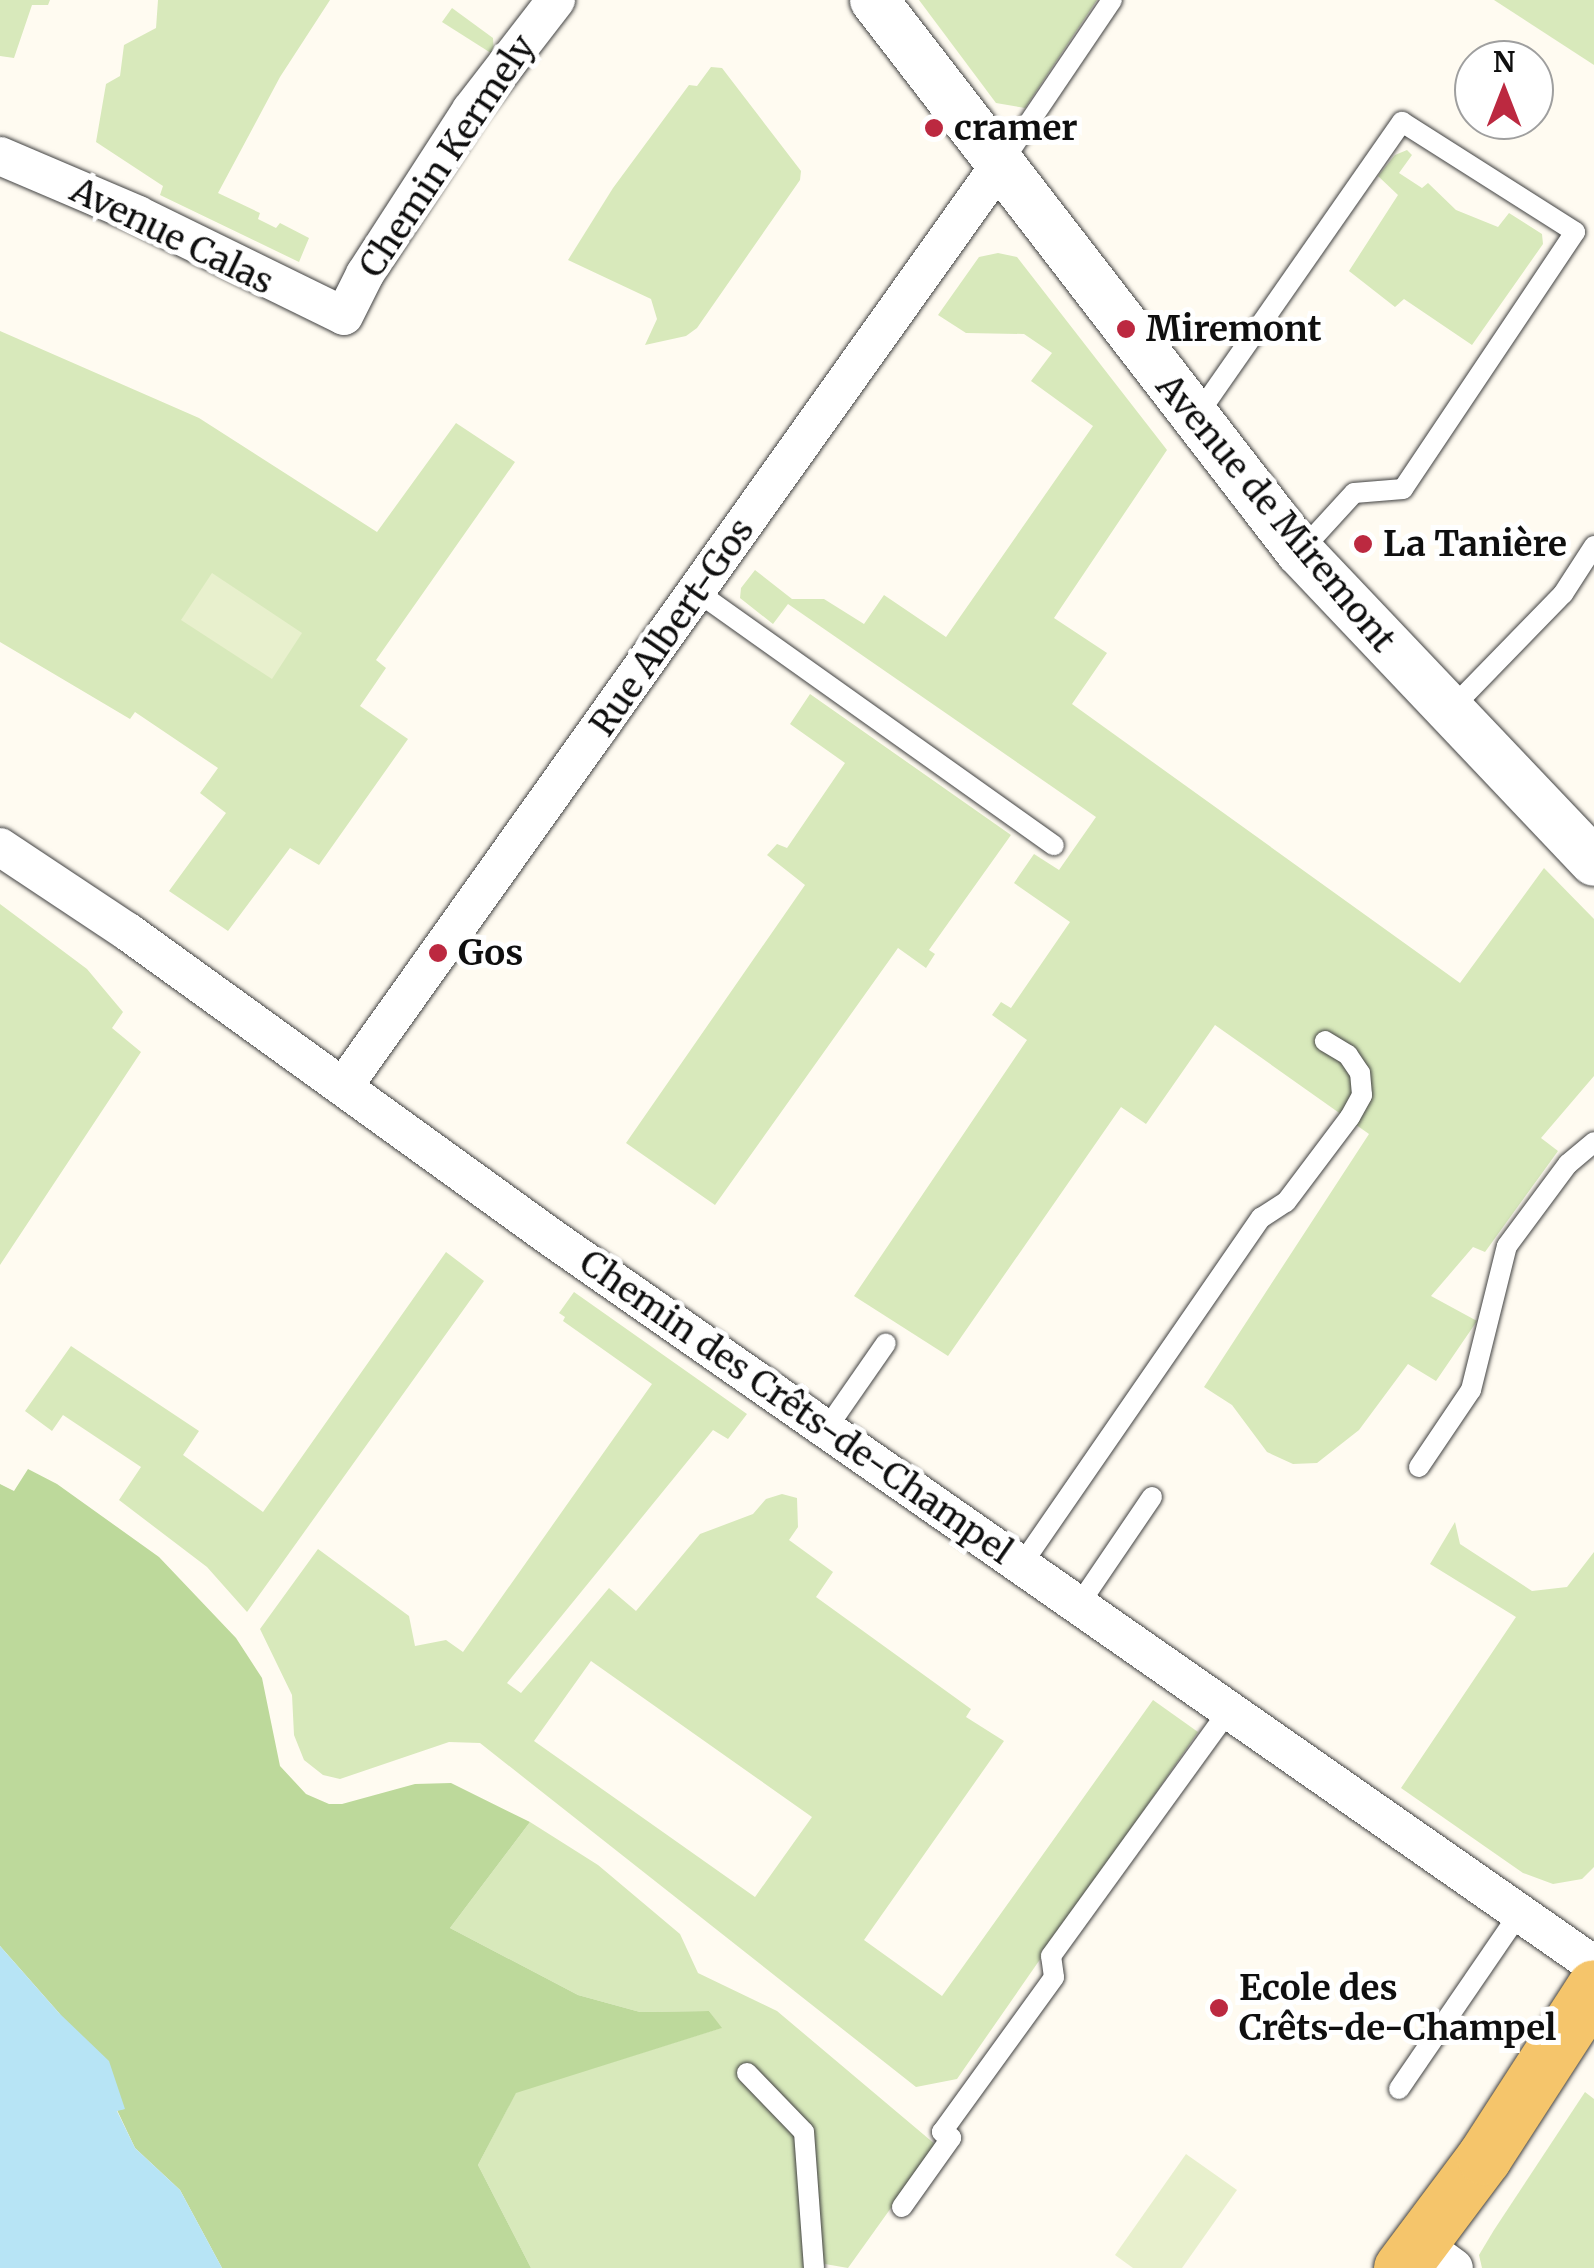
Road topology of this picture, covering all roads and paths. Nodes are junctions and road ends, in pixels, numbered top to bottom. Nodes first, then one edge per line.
1 (556, 0) edge
2 (874, 0) edge
3 (1112, 0) edge
4 (0, 156) edge
5 (1000, 166) junction
6 (344, 316) joint
7 (1194, 419) junction
8 (1594, 546) edge
9 (1300, 552) junction
10 (696, 591) junction
11 (1448, 711) junction
12 (1054, 845) dead end
13 (0, 847) edge
14 (1594, 862) edge
15 (1326, 1041) dead end
16 (343, 1087) junction
17 (1594, 1142) edge
18 (886, 1343) dead end
19 (827, 1428) junction
20 (1419, 1467) dead end
21 (1152, 1497) dead end
22 (1022, 1564) junction
23 (1080, 1604) junction
24 (1230, 1709) junction
25 (1518, 1915) junction
26 (1594, 1965) edge
27 (1594, 1986) edge
28 (747, 2073) dead end
29 (1399, 2089) dead end
30 (902, 2206) dead end
31 (1425, 2260) edge
32 (814, 2268) edge

1 - 6 street, Chemin Kermely
2 - 5 street, Avenue de Miremont
3 - 5 lane
4 - 6 street, Avenue Calas
5 - 7 street, Avenue de Miremont
5 - 10 street, Rue Albert-Gos
7 - 9 street, Avenue de Miremont
7 - 9 lane
8 - 11 lane
9 - 11 street, Avenue de Miremont
10 - 12 lane
10 - 16 street, Rue Albert-Gos
11 - 14 street, Avenue de Miremont
13 - 16 street, Chemin des Crêts-de-Champel
15 - 22 lane
16 - 19 street, Chemin des Crêts-de-Champel
17 - 20 lane
18 - 19 lane
19 - 22 street, Chemin des Crêts-de-Champel
21 - 23 lane
22 - 23 street, Chemin des Crêts-de-Champel
23 - 24 street, Chemin des Crêts-de-Champel
24 - 25 street, Chemin des Crêts-de-Champel
24 - 30 lane
25 - 26 street, Chemin des Crêts-de-Champel
25 - 29 lane
27 - 31 main road
28 - 32 lane

